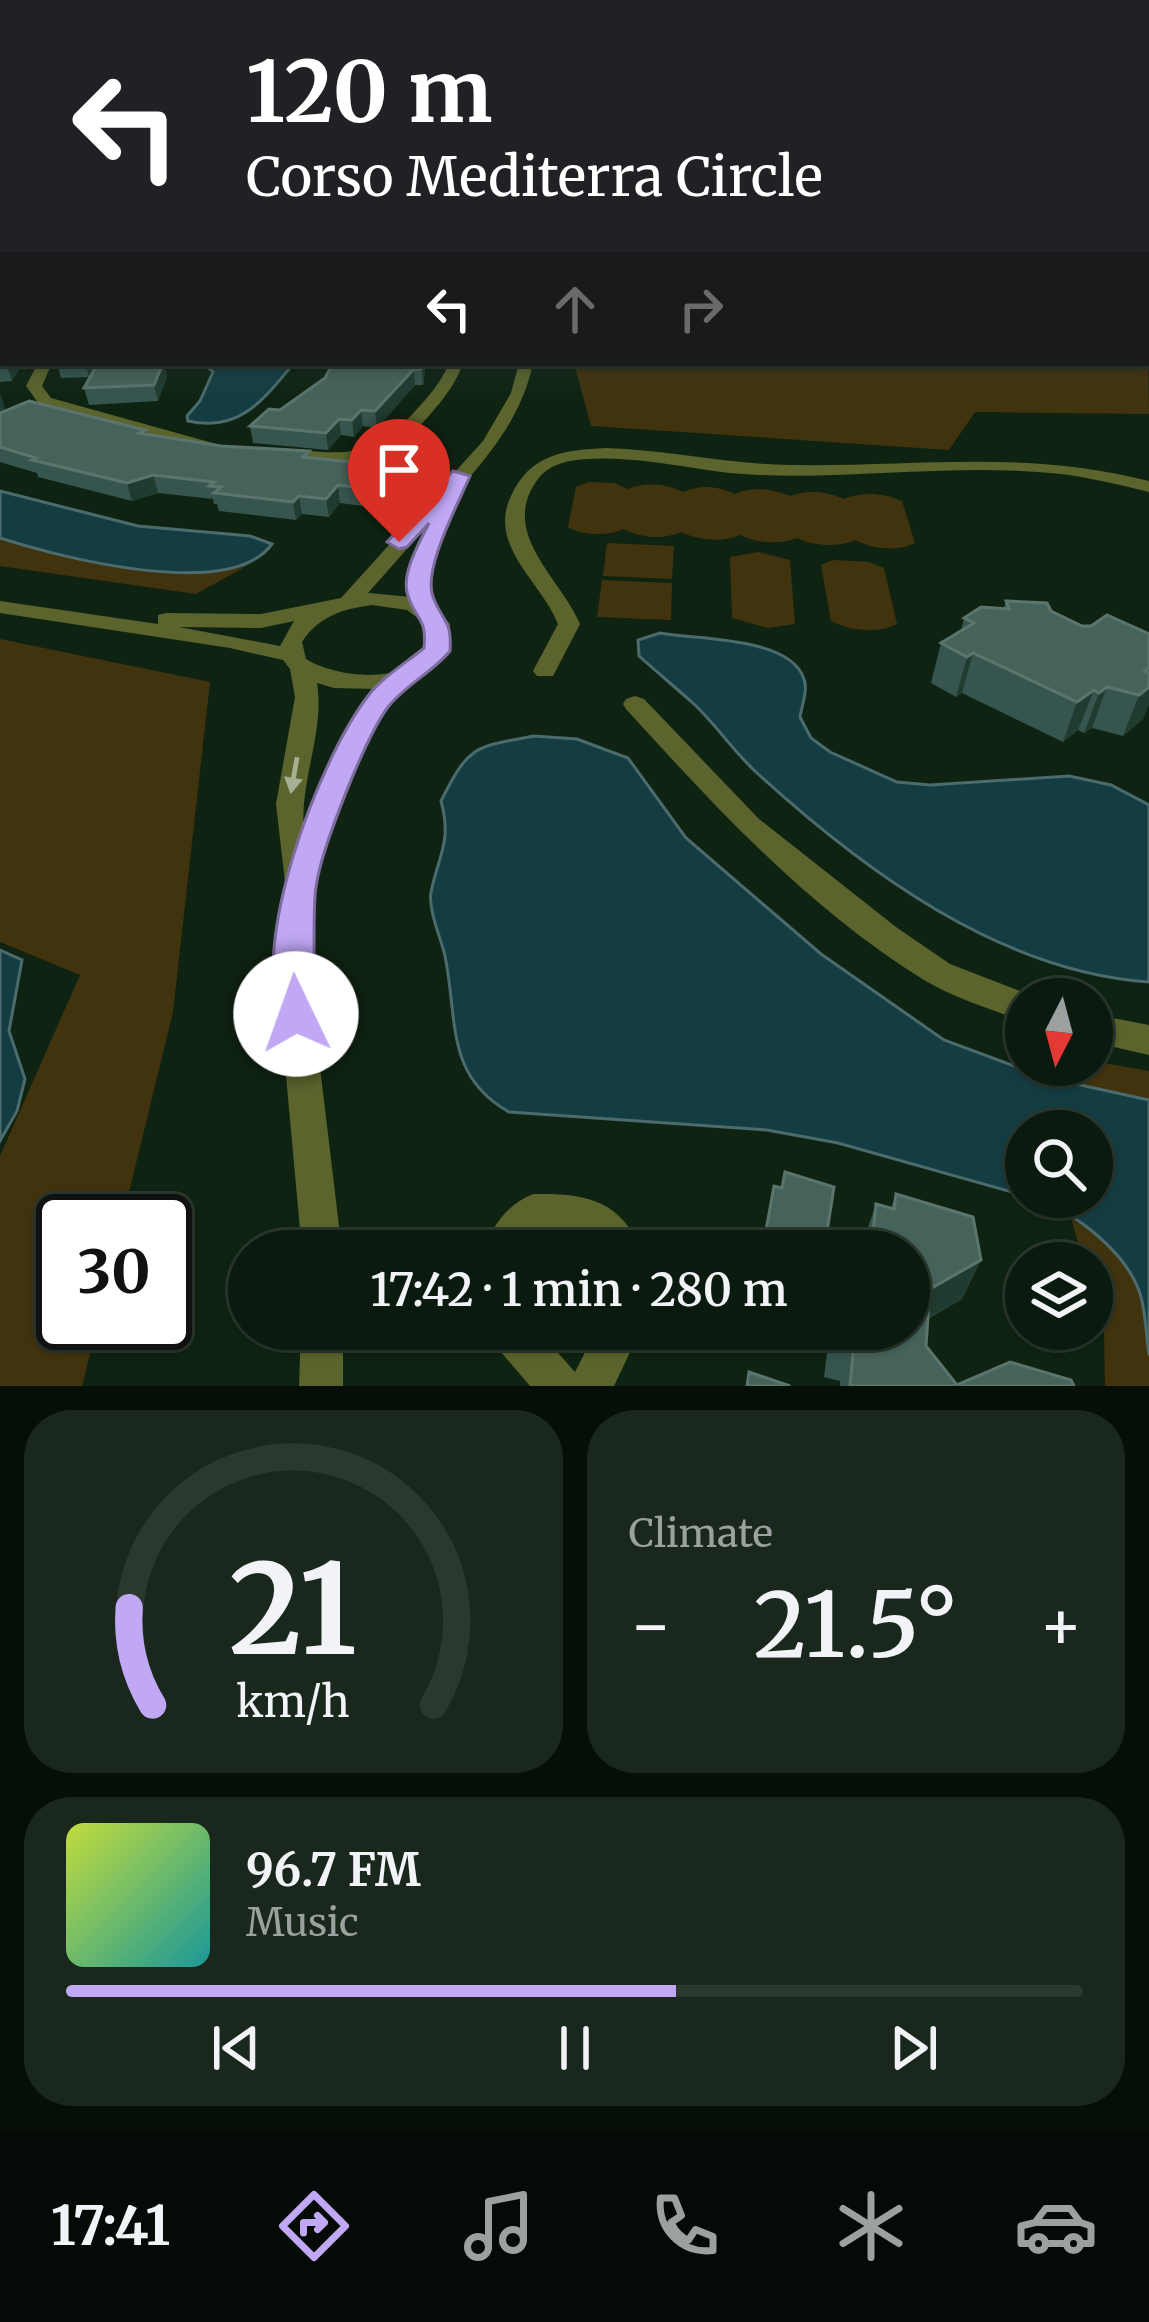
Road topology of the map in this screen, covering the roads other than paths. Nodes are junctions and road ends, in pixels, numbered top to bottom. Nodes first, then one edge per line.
1 (44, 366) edge
2 (454, 366) edge
3 (525, 366) edge
4 (222, 446) edge
5 (260, 451) edge
6 (460, 476) junction
7 (1149, 487) edge
8 (339, 604) junction
9 (0, 607) edge
10 (428, 612) junction
11 (80, 620) junction
12 (296, 662) junction
13 (545, 671) dead end
14 (404, 675) junction
15 (635, 704) dead end
16 (299, 883) junction
17 (1005, 1000) edge
18 (1113, 1032) edge
19 (1149, 1040) edge
20 (320, 1230) edge
21 (517, 1230) edge
22 (609, 1230) edge
23 (322, 1350) edge
24 (527, 1350) edge
25 (609, 1350) edge
26 (321, 1386) edge
27 (559, 1386) edge
28 (591, 1386) edge

1 - 4 street
2 - 5 street
3 - 6 street
6 - 8 street
6 - 10 street
7 - 13 street
8 - 10 street
8 - 11 street
8 - 12 street
9 - 11 street
10 - 14 street
11 - 12 street
12 - 14 street
12 -> 16 street
14 - 16 street
15 - 17 street
16 - 20 street
18 - 19 street
21 - 22 street
23 - 26 street
24 - 27 street
25 - 28 street

